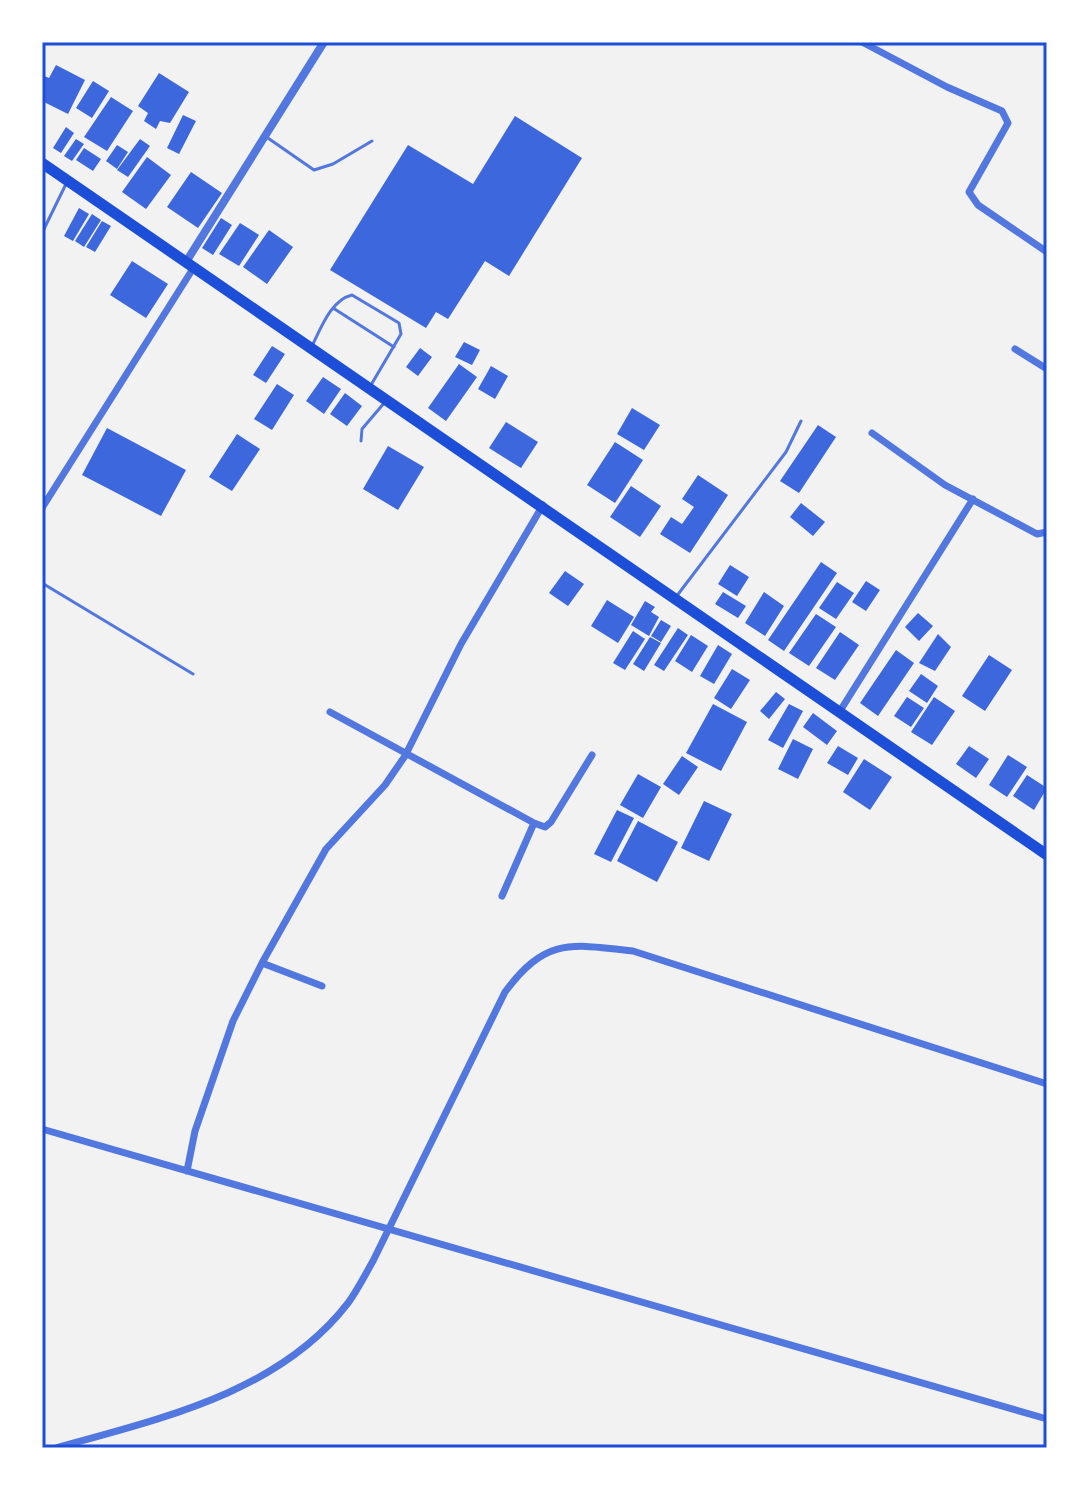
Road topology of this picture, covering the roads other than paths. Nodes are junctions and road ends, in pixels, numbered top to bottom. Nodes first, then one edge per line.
1 (324, 42) edge
2 (862, 42) edge
3 (265, 136) junction
4 (372, 141) dead end
5 (42, 163) edge
6 (68, 181) junction
7 (42, 233) edge
8 (1047, 252) edge
9 (190, 264) junction
10 (333, 308) junction
11 (394, 347) junction
12 (310, 349) junction
13 (1015, 349) dead end
14 (1047, 369) edge
15 (368, 390) junction
16 (385, 402) junction
17 (801, 421) dead end
18 (872, 433) dead end
19 (361, 441) dead end
20 (973, 499) junction
21 (543, 505) junction
22 (42, 508) edge
23 (1047, 532) edge
24 (42, 583) edge
25 (676, 597) junction
26 (193, 674) dead end
27 (840, 711) junction
28 (330, 712) dead end
29 (592, 755) dead end
30 (405, 756) junction
31 (534, 823) junction
32 (1047, 855) edge
33 (502, 896) dead end
34 (262, 963) junction
35 (322, 986) dead end
36 (1047, 1084) edge
37 (42, 1129) edge
38 (187, 1171) junction
39 (387, 1228) junction
40 (1047, 1419) edge
41 (56, 1448) edge

1 - 3 street
2 - 8 street
3 - 4 lane
3 - 9 street
5 - 6 highway
6 - 7 lane
6 - 9 highway
9 - 12 highway
9 - 22 street
10 - 11 lane
10 - 11 lane
10 - 12 lane
11 - 15 lane
12 - 15 highway
13 - 14 street
15 - 16 highway
16 - 19 lane
16 - 21 highway
17 - 25 lane
18 - 20 street
20 - 23 street
20 - 27 street
21 - 25 highway
21 - 30 street
24 - 26 lane
25 - 27 highway
27 - 32 highway
28 - 30 street
29 - 31 street
30 - 31 street
30 - 34 street
31 - 33 street
34 - 35 street
34 - 38 street
36 - 39 street
37 - 38 street
38 - 39 street
39 - 40 street
39 - 41 street

